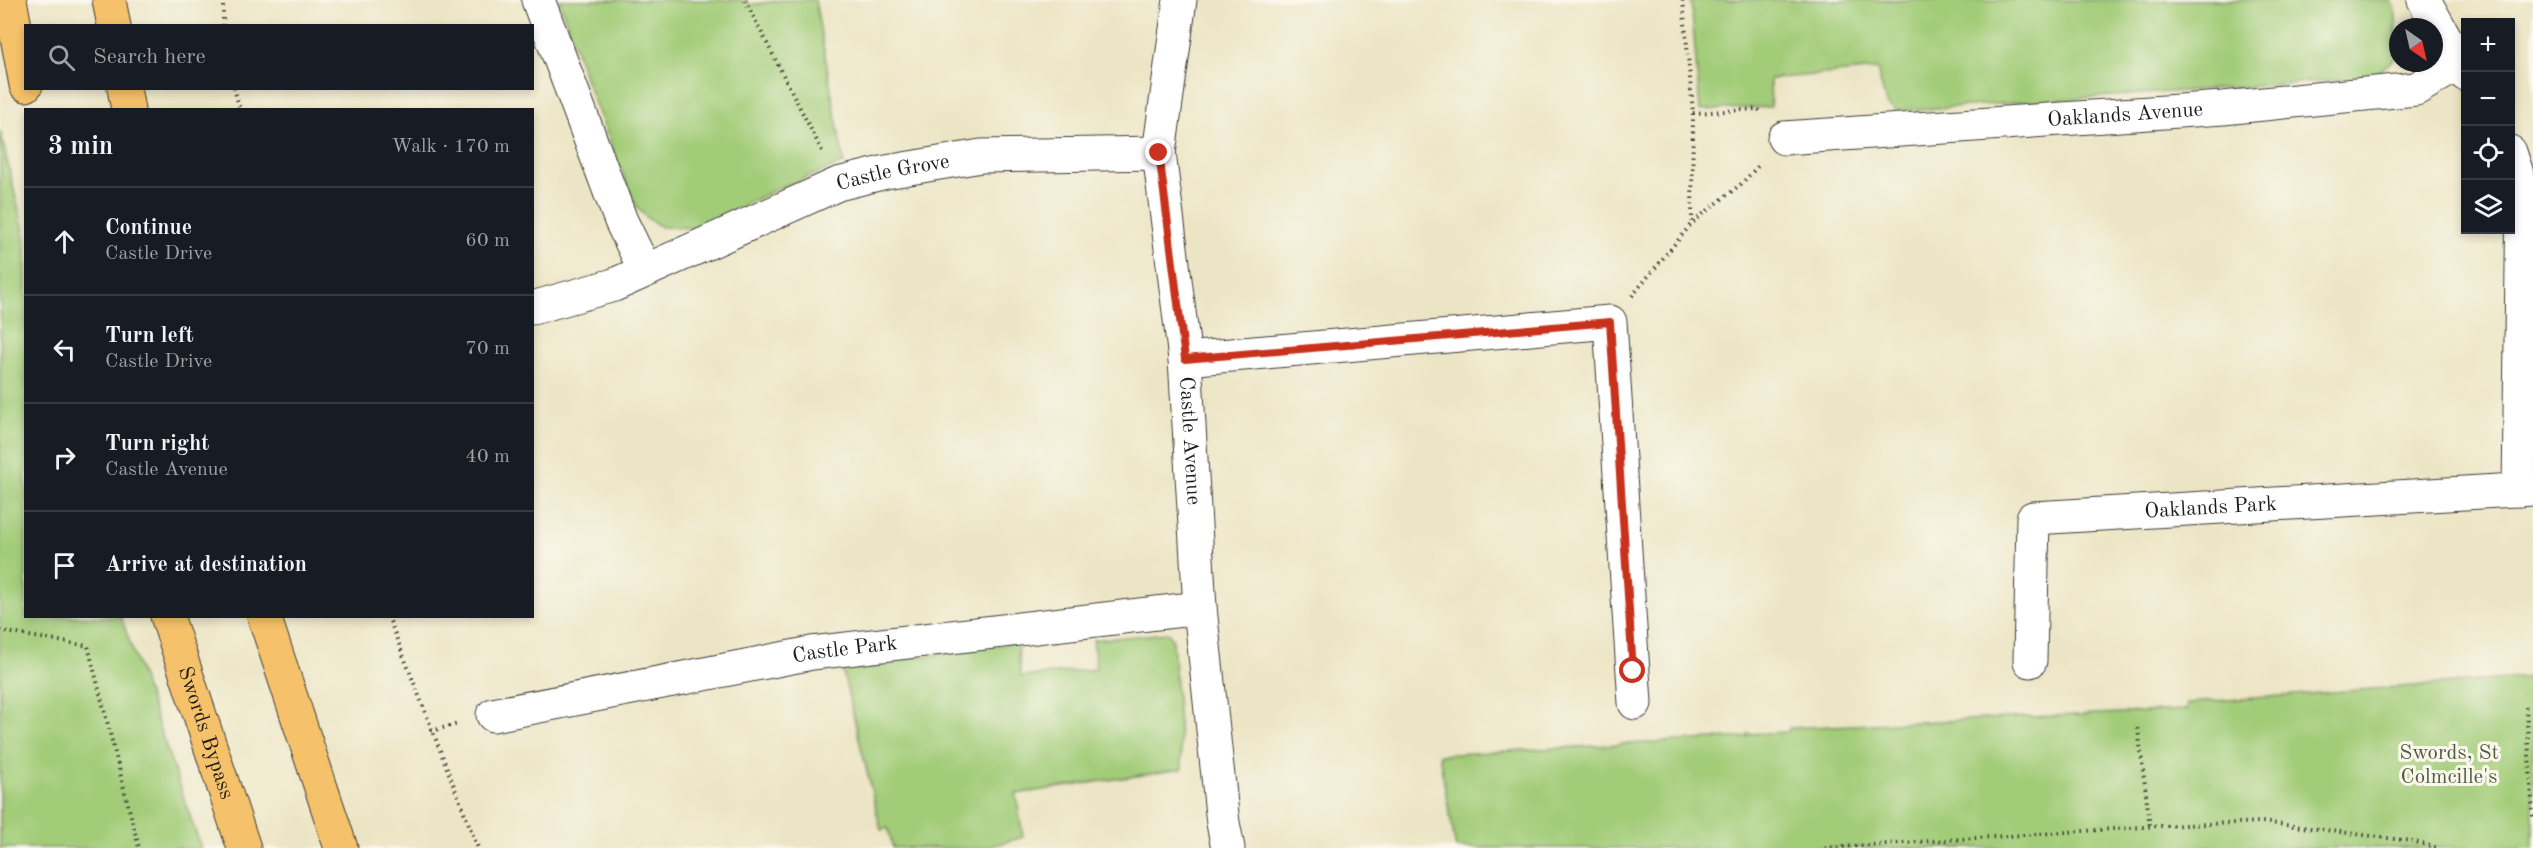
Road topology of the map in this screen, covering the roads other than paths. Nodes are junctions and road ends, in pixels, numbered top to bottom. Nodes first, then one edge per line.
1 (10, 0) edge
2 (109, 0) edge
3 (538, 0) edge
4 (1180, 0) edge
5 (2424, 0) edge
6 (114, 24) edge
7 (2461, 67) edge
8 (2461, 69) edge
9 (24, 76) edge
10 (27, 90) edge
11 (124, 90) edge
12 (30, 108) edge
13 (128, 108) edge
14 (1784, 138) road end
15 (1159, 153) junction
16 (2515, 165) edge
17 (645, 270) junction
18 (534, 307) edge
19 (1185, 359) junction
20 (2526, 490) edge
21 (1200, 608) junction
22 (168, 618) edge
23 (265, 618) edge
24 (2030, 661) dead end
25 (1635, 703) dead end
26 (493, 715) dead end
27 (244, 848) edge
28 (341, 848) edge
29 (1228, 848) edge

1 - 9 main road
2 - 6 main road
3 - 17 street
4 - 15 street, Castle Avenue
5 - 7 street, Oaklands Avenue
8 - 14 street, Oaklands Avenue
10 - 12 main road
11 - 13 main road
15 - 17 street, Castle Grove
15 - 19 street, Castle Avenue
16 - 20 street
17 - 18 street, Castle Grove
19 - 21 street, Castle Avenue
19 - 25 street
20 - 24 street, Oaklands Park
21 - 26 street, Castle Park
21 - 29 street, Castle Avenue
22 - 27 main road, Swords Bypass
23 - 28 main road

